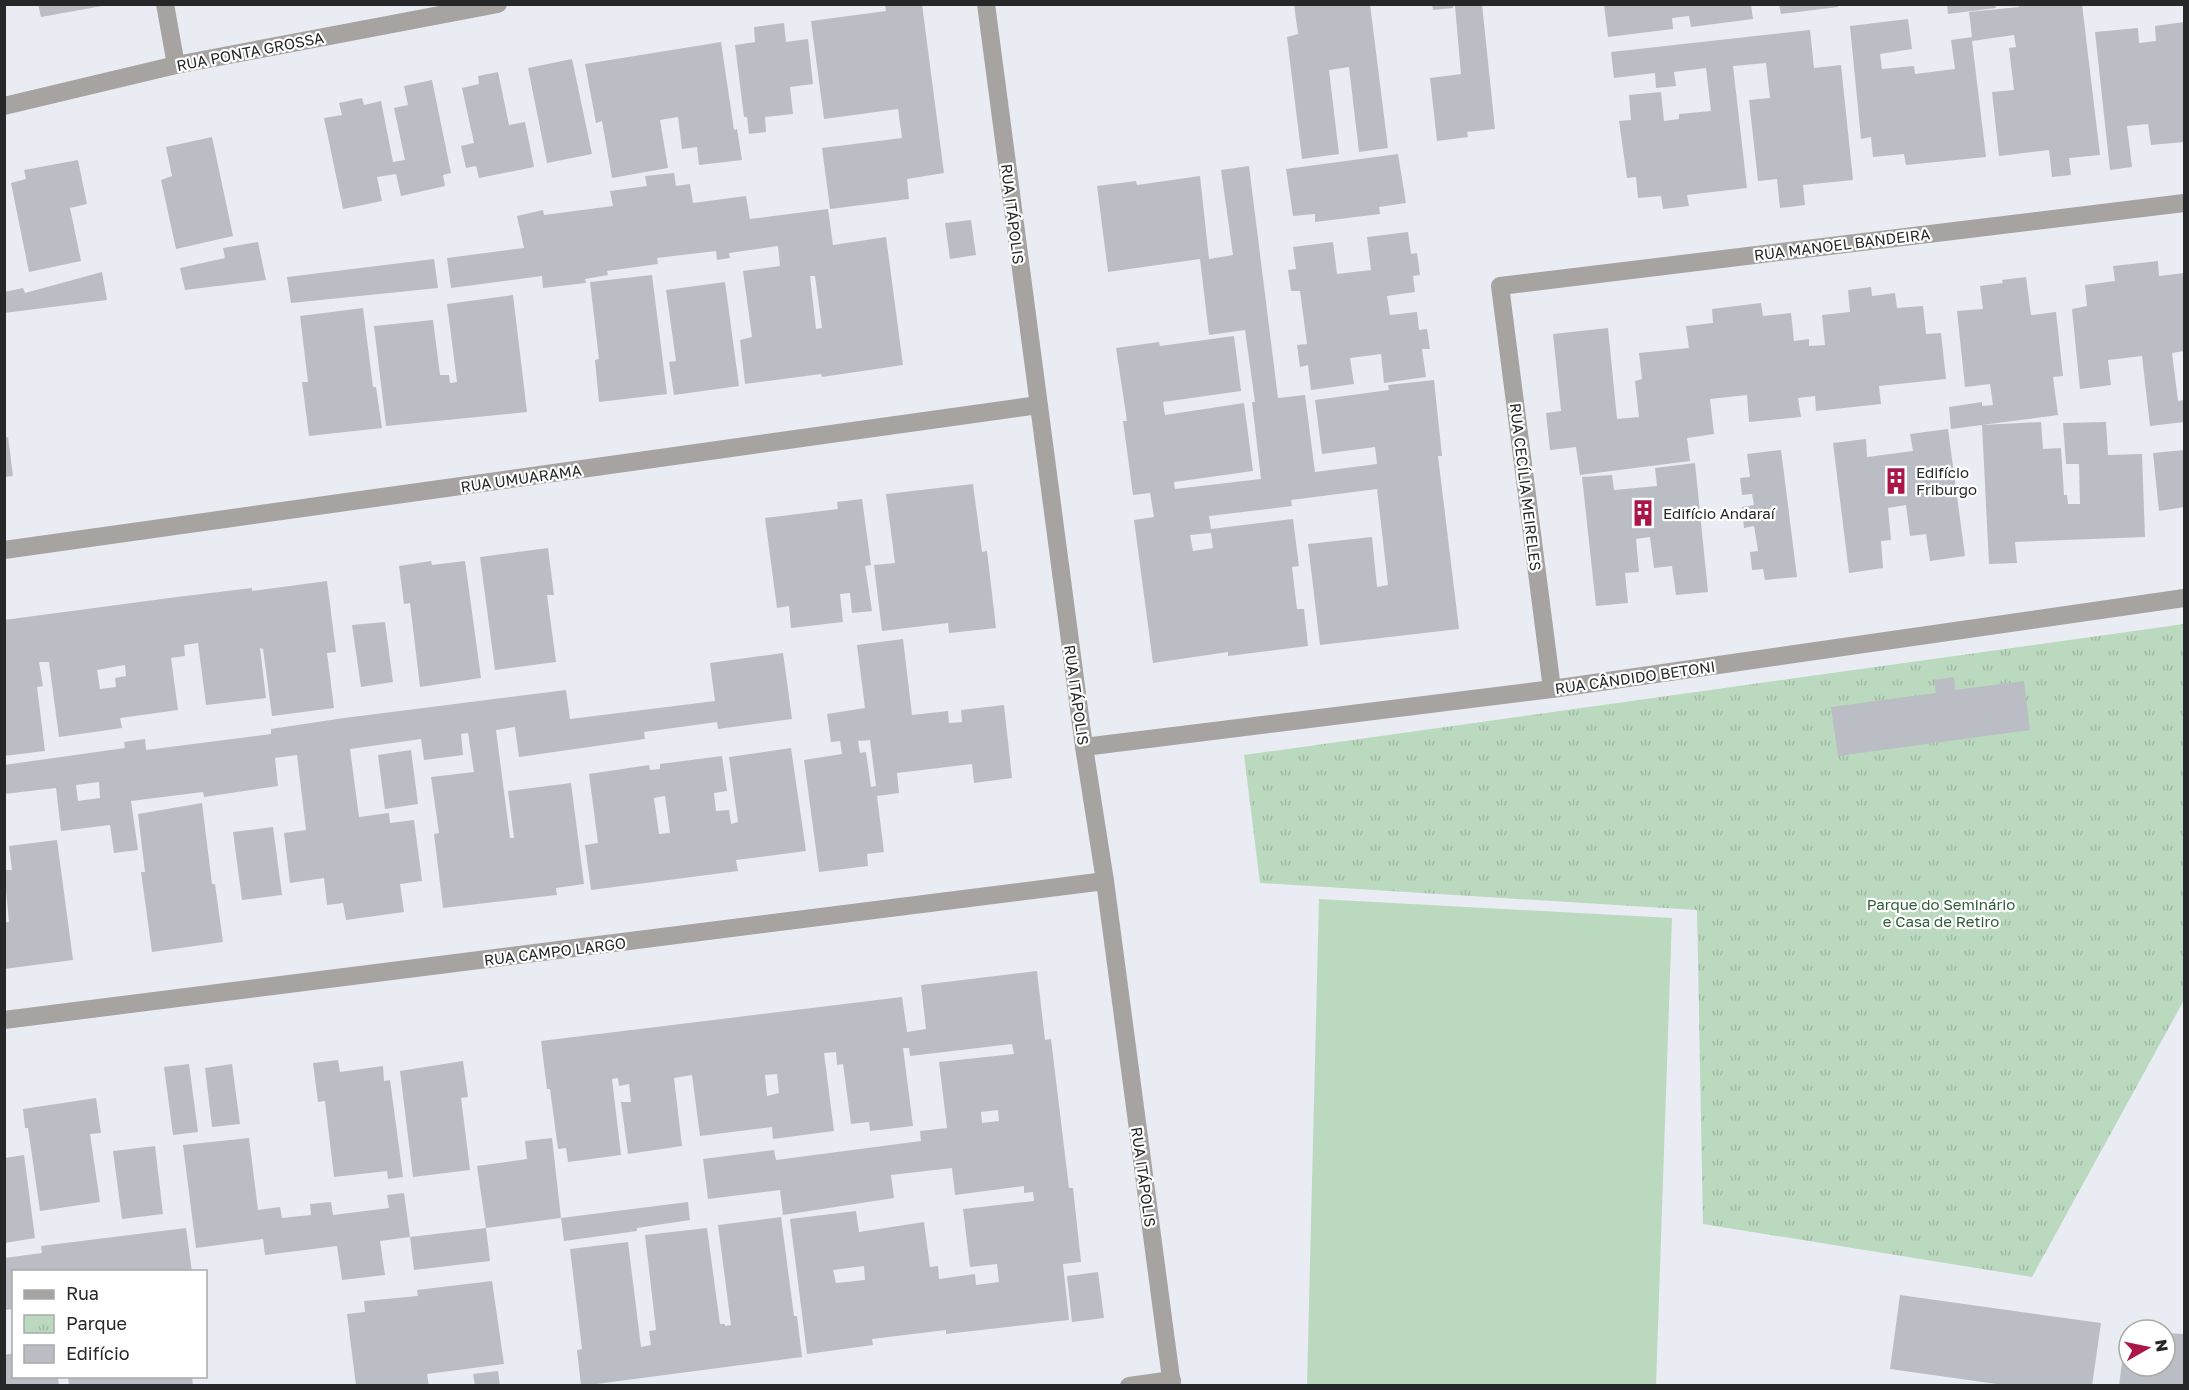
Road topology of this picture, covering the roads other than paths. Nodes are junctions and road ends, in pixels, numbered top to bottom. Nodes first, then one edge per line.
1 (165, 4) edge
2 (498, 4) edge
3 (986, 4) edge
4 (176, 65) junction
5 (4, 106) edge
6 (2184, 203) edge
7 (1500, 286) joint
8 (1038, 405) junction
9 (4, 550) edge
10 (2184, 598) edge
11 (1552, 688) junction
12 (1083, 747) junction
13 (1105, 881) junction
14 (4, 1020) edge
15 (1172, 1383) edge
16 (1129, 1386) edge

1 - 4 street
2 - 4 street, RUA PONTA GROSSA
3 - 8 street, RUA ITÁPOLIS
4 - 5 street, RUA PONTA GROSSA
6 - 7 street, RUA MANOEL BANDEIRA
7 - 11 street, RUA CECÍLIA MEIRELES
8 - 9 street, RUA UMUARAMA
8 - 12 street, RUA ITÁPOLIS
10 - 11 street, RUA CÂNDIDO BETONI
11 - 12 street, RUA CÂNDIDO BETONI
12 - 13 street, RUA ITÁPOLIS
13 - 14 street, RUA CAMPO LARGO
13 - 15 street, RUA ITÁPOLIS
15 - 16 street

